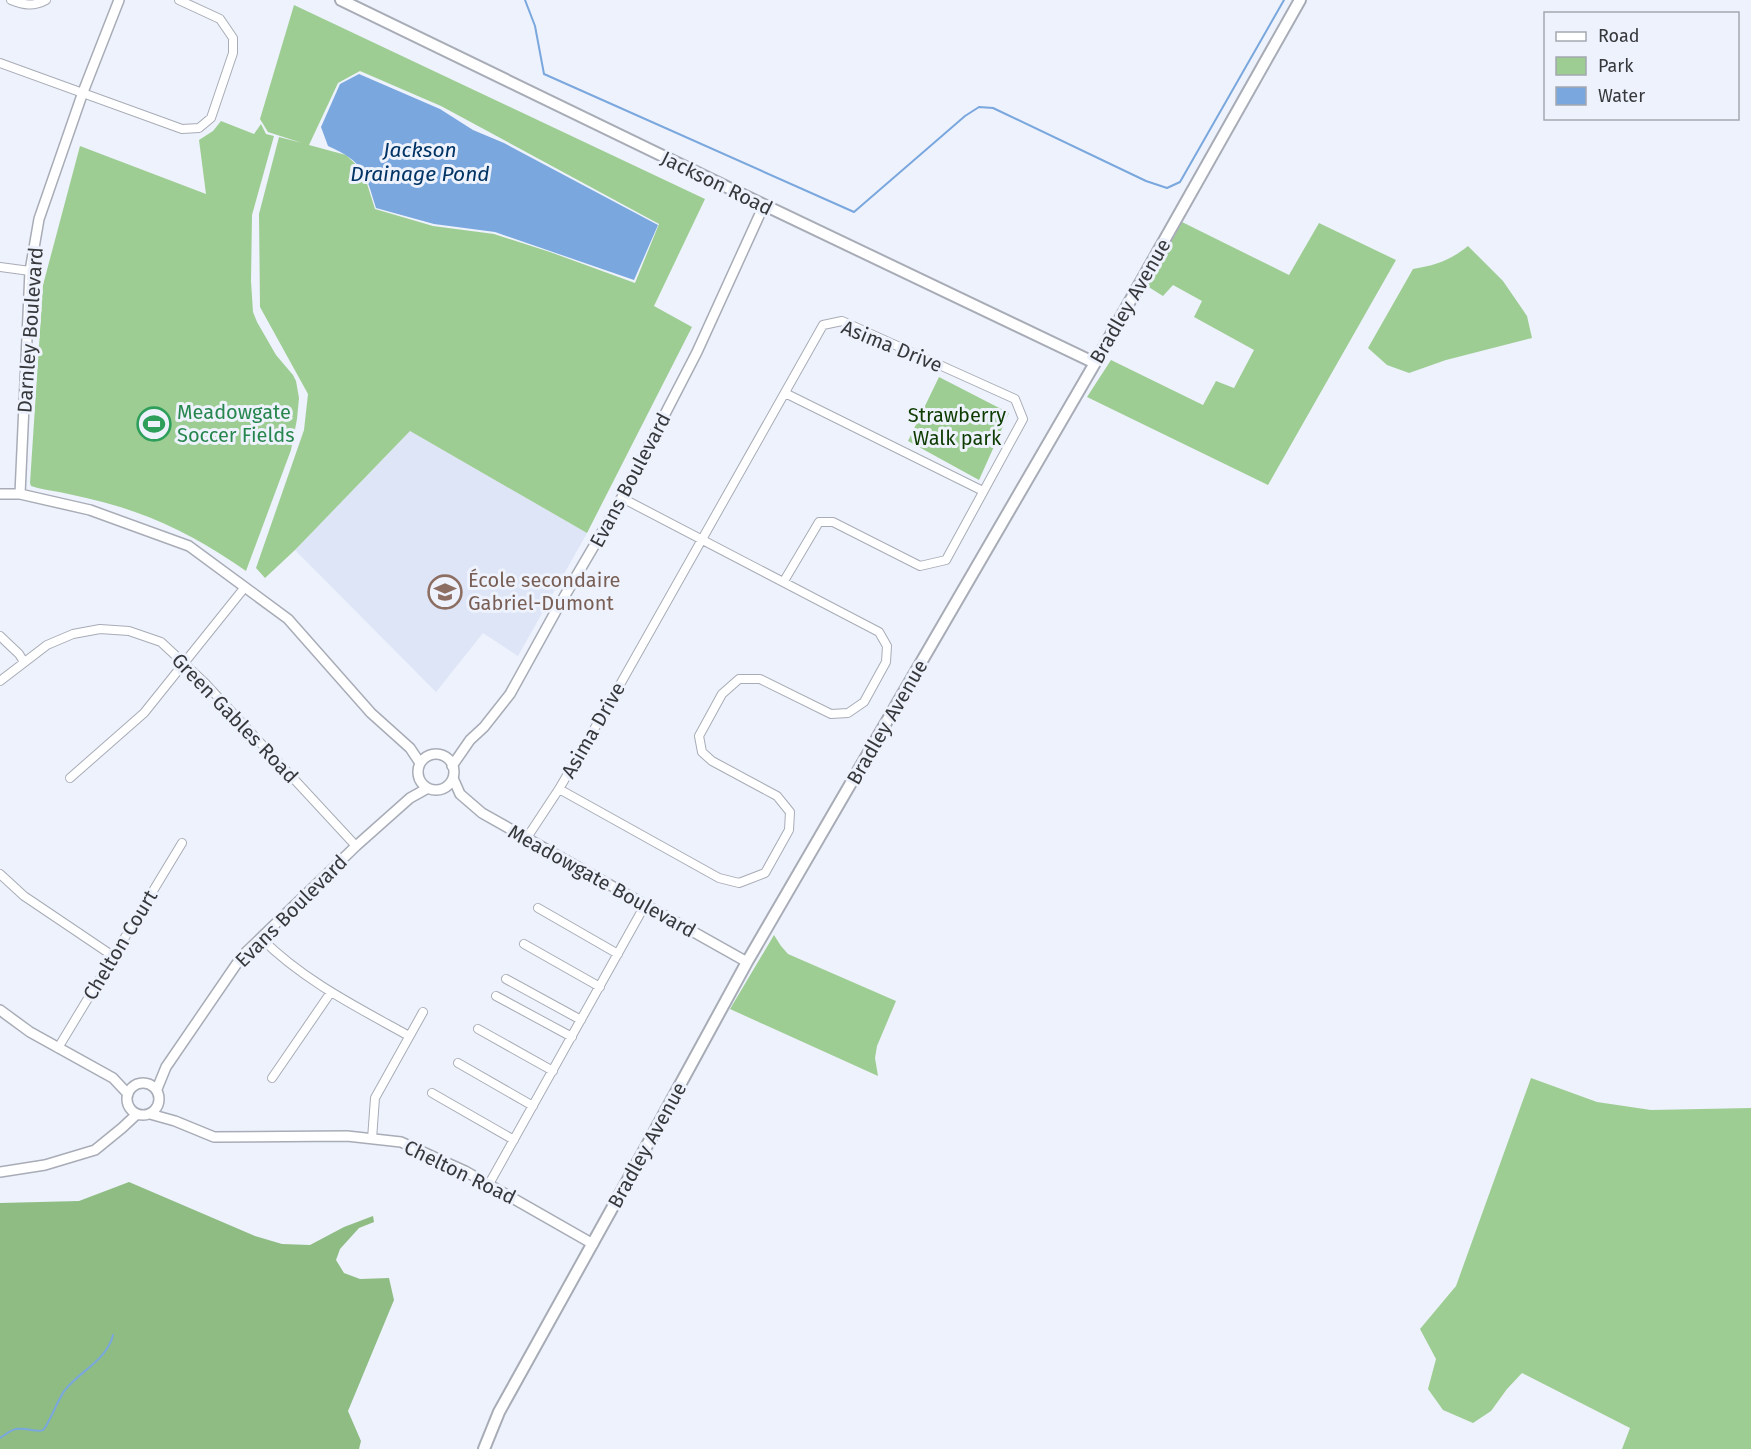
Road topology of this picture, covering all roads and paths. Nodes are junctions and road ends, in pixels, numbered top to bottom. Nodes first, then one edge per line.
1 (11, 0) edge
2 (46, 0) edge
3 (119, 0) edge
4 (179, 0) edge
5 (341, 0) edge
6 (1300, 0) edge
7 (0, 63) edge
8 (83, 92) junction
9 (764, 205) junction
10 (0, 267) edge
11 (30, 271) junction
12 (1095, 363) junction
13 (784, 393) junction
14 (983, 491) junction
15 (0, 494) edge
16 (20, 494) junction
17 (622, 498) junction
18 (701, 540) junction
19 (784, 581) junction
20 (245, 587) junction
21 (0, 636) edge
22 (24, 662) junction
23 (183, 663) junction
24 (0, 681) edge
25 (470, 740) junction
26 (410, 748) junction
27 (428, 756) junction
28 (445, 757) junction
29 (420, 763) junction
30 (452, 766) junction
31 (70, 778) dead end
32 (453, 778) junction
33 (424, 785) junction
34 (442, 789) junction
35 (559, 789) junction
36 (460, 794) junction
37 (526, 839) junction
38 (182, 843) dead end
39 (356, 846) junction
40 (0, 874) edge
41 (645, 906) junction
42 (537, 908) dead end
43 (261, 938) junction
44 (524, 944) dead end
45 (618, 954) junction
46 (112, 956) junction
47 (747, 962) junction
48 (506, 979) dead end
49 (600, 987) junction
50 (331, 992) junction
51 (496, 996) dead end
52 (0, 1010) edge
53 (423, 1012) dead end
54 (581, 1020) junction
55 (478, 1029) dead end
56 (409, 1036) junction
57 (572, 1037) junction
58 (58, 1048) junction
59 (458, 1064) dead end
60 (553, 1071) junction
61 (113, 1078) junction
62 (272, 1078) dead end
63 (137, 1083) junction
64 (153, 1086) junction
65 (432, 1093) dead end
66 (128, 1094) junction
67 (160, 1101) junction
68 (128, 1105) junction
69 (533, 1106) junction
70 (137, 1114) junction
71 (150, 1114) junction
72 (175, 1121) junction
73 (122, 1128) junction
74 (372, 1139) junction
75 (514, 1140) junction
76 (0, 1172) edge
77 (489, 1184) junction
78 (593, 1244) junction
79 (484, 1449) edge

1 - 2 street
3 - 8 street, Darnley Boulevard
4 - 8 street
5 - 9 main road, Jackson Road
6 - 12 main road, Bradley Avenue
7 - 8 street
8 - 11 street, Darnley Boulevard
9 - 12 main road, Jackson Road
9 - 17 street, Evans Boulevard
10 - 11 street
11 - 16 street, Darnley Boulevard
12 - 47 main road, Bradley Avenue
13 - 14 street
13 - 14 street, Asima Drive
13 - 18 street, Asima Drive
14 - 19 street, Asima Drive
15 - 16 street
16 - 20 street
17 - 18 street
17 - 25 street, Evans Boulevard
18 - 19 street
18 - 35 street, Asima Drive
19 - 35 street
20 - 23 street
20 - 26 street
21 - 22 street
22 - 23 street, Green Gables Road
22 - 24 street, Green Gables Road
23 - 31 street
23 - 39 street, Green Gables Road
25 - 28 street, Evans Boulevard
25 - 30 street, Evans Boulevard
26 - 27 street
26 - 29 street
27 - 28 street
27 - 29 street
28 - 30 street
29 - 33 street
30 - 32 street
32 - 34 street
32 - 36 street, Meadowgate Boulevard
33 - 34 street
33 - 39 street, Evans Boulevard
34 - 36 street, Meadowgate Boulevard
35 - 37 street, Asima Drive
36 - 37 street, Meadowgate Boulevard
37 - 41 street, Meadowgate Boulevard
38 - 46 street, Chelton Court
39 - 43 street, Evans Boulevard
40 - 46 street
41 - 45 street
41 - 47 street, Meadowgate Boulevard
42 - 45 street
43 - 50 street
43 - 64 street, Evans Boulevard
44 - 49 street
45 - 49 street
46 - 58 street, Chelton Court
47 - 78 main road, Bradley Avenue
48 - 54 street
49 - 54 street
50 - 56 street
50 - 62 street
51 - 57 street
52 - 58 street
53 - 56 street
54 - 57 street
55 - 60 street
56 - 74 street
57 - 60 street
58 - 61 street
59 - 69 street
60 - 69 street
61 - 63 street
61 - 66 street
63 - 64 street
63 - 66 street
64 - 67 street
65 - 75 street
66 - 68 street
67 - 71 street
67 - 72 street
68 - 70 street
68 - 73 street
69 - 75 street
70 - 71 street
70 - 73 street
71 - 72 street, Chelton Road
72 - 74 street, Chelton Road
73 - 76 street
74 - 77 street, Chelton Road
75 - 77 street
77 - 78 street, Chelton Road
78 - 79 main road, Bradley Avenue

